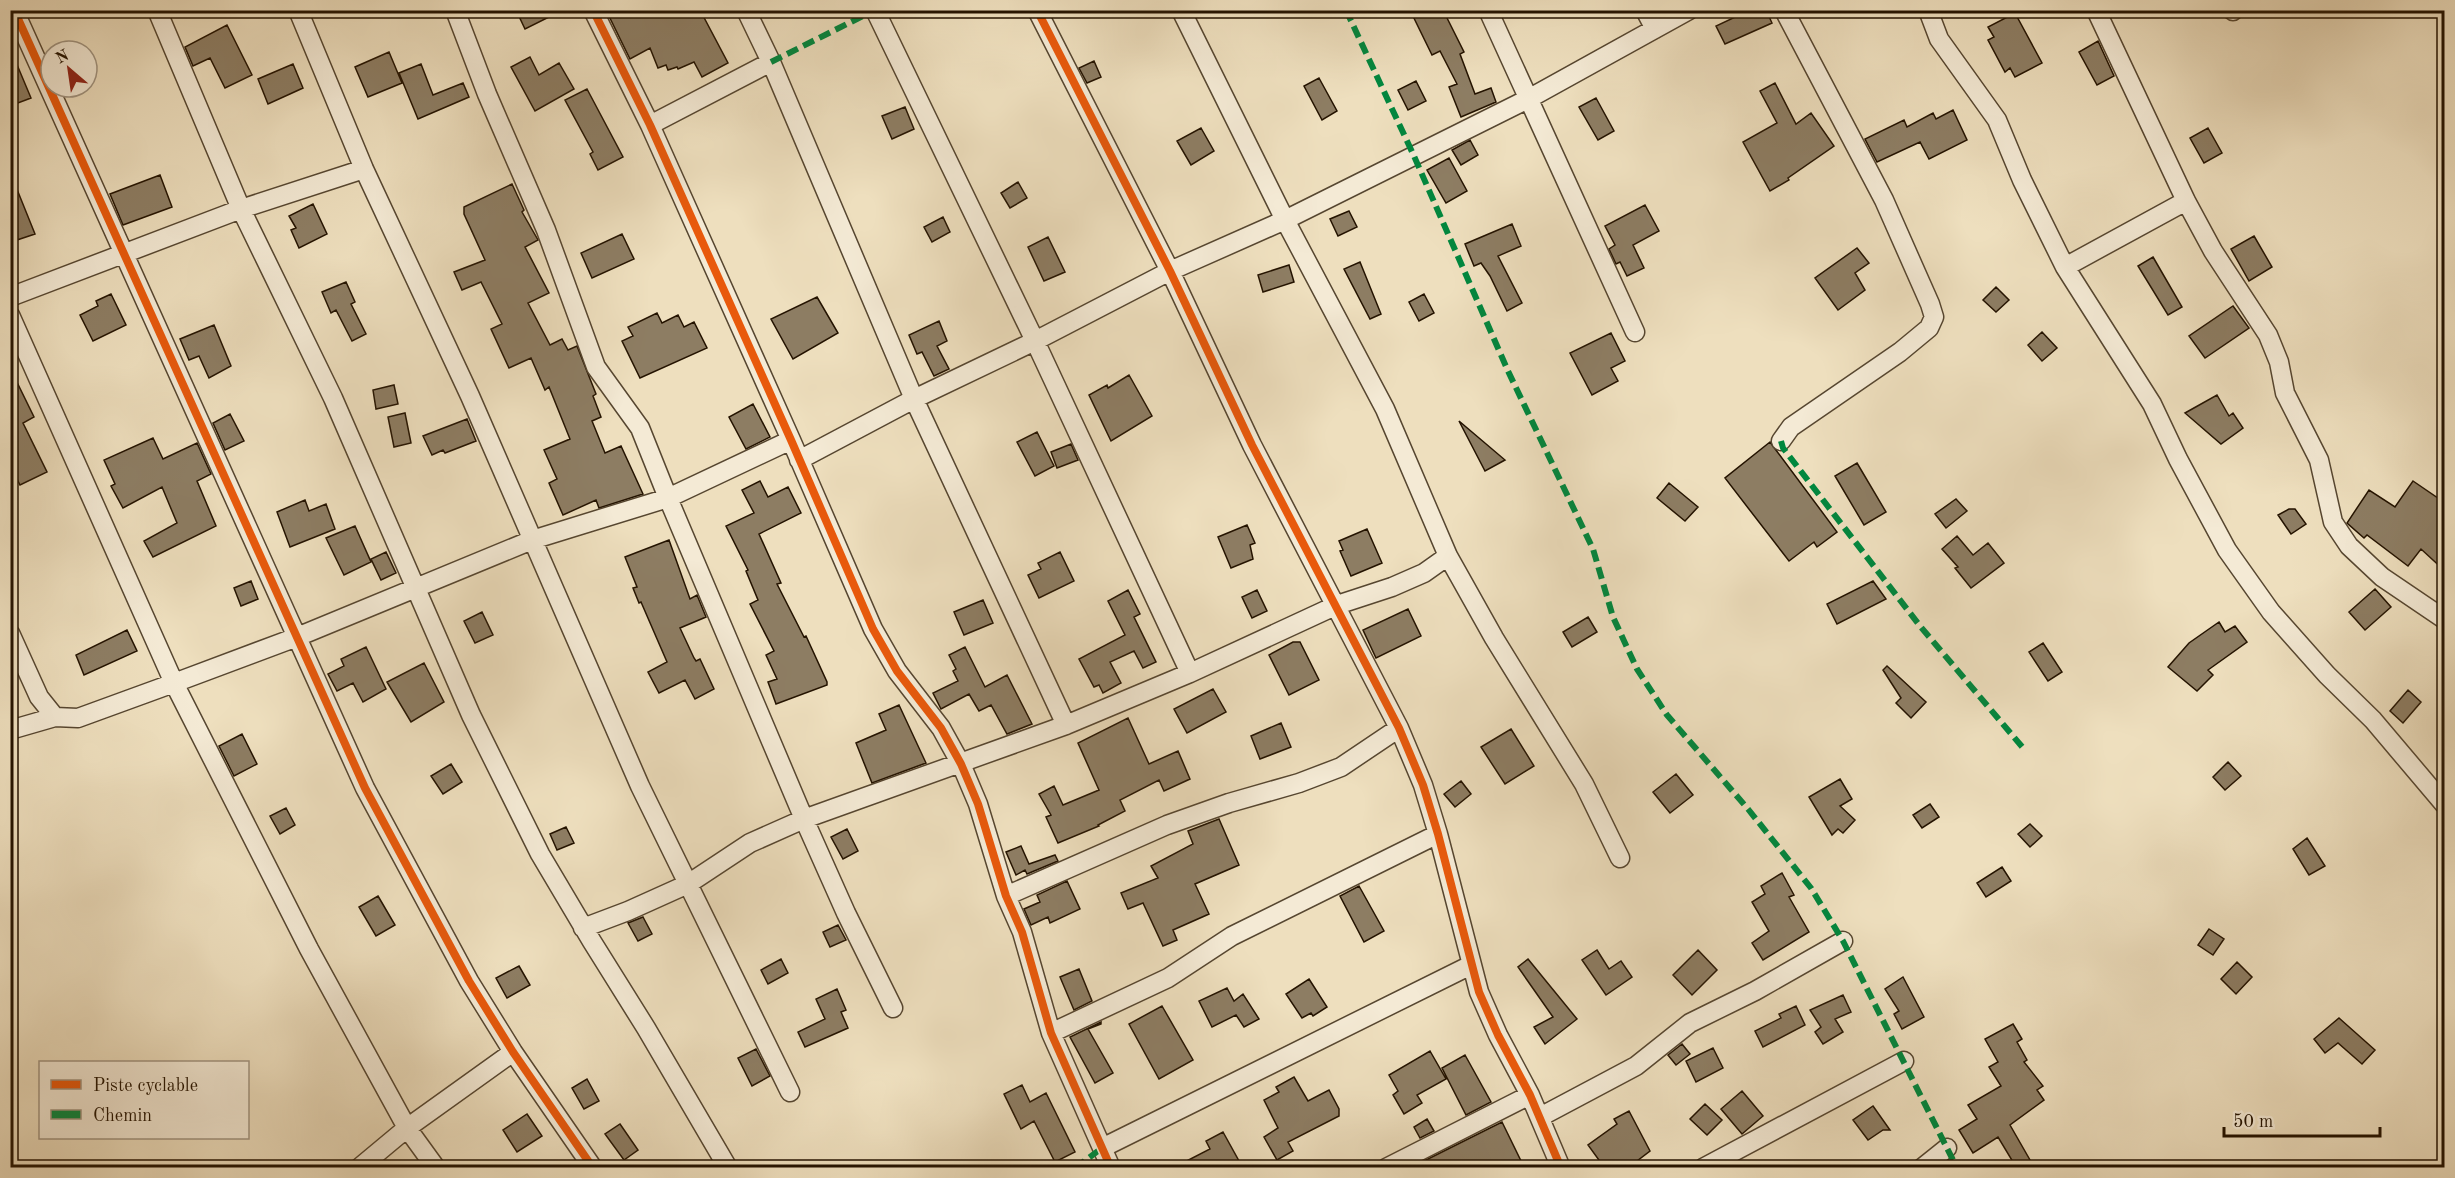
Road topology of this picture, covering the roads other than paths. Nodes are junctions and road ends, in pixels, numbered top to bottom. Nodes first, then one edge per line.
1 (14, 10) edge
2 (157, 10) edge
3 (298, 10) edge
4 (455, 10) edge
5 (593, 10) edge
6 (746, 10) edge
7 (875, 10) edge
8 (1037, 10) edge
9 (1182, 10) edge
10 (1488, 10) edge
11 (1645, 10) edge
12 (1689, 10) edge
13 (1784, 10) edge
14 (1928, 10) edge
15 (2096, 10) edge
16 (1655, 29) junction
17 (771, 63) junction
18 (1528, 99) junction
19 (650, 125) junction
20 (364, 169) junction
21 (2186, 201) junction
22 (241, 209) junction
23 (1285, 220) junction
24 (123, 253) junction
25 (2065, 267) junction
26 (1170, 271) junction
27 (10, 297) edge
28 (10, 315) edge
29 (1635, 332) dead end
30 (1035, 341) junction
31 (914, 399) junction
32 (791, 440) junction
33 (1781, 441) dead end
34 (799, 460) junction
35 (668, 498) junction
36 (532, 540) junction
37 (1448, 556) junction
38 (416, 588) junction
39 (1336, 605) junction
40 (2445, 619) edge
41 (10, 633) edge
42 (297, 637) junction
43 (1190, 673) junction
44 (174, 683) junction
45 (55, 717) junction
46 (1066, 725) junction
47 (1399, 728) junction
48 (10, 730) edge
49 (961, 764) junction
50 (2445, 804) edge
51 (804, 819) junction
52 (1438, 834) junction
53 (1620, 858) dead end
54 (688, 884) junction
55 (1006, 896) junction
56 (583, 928) junction
57 (1843, 941) dead end
58 (1471, 965) junction
59 (893, 1008) dead end
60 (1051, 1033) junction
61 (513, 1052) junction
62 (1904, 1060) dead end
63 (790, 1092) dead end
64 (1530, 1095) junction
65 (1540, 1117) junction
66 (406, 1128) junction
67 (1102, 1148) junction
68 (1947, 1148) dead end
69 (359, 1167) edge
70 (436, 1167) edge
71 (593, 1167) edge
72 (728, 1167) edge
73 (1111, 1167) edge
74 (1386, 1167) edge
75 (1561, 1167) edge
76 (1703, 1167) edge
77 (1922, 1167) edge

1 - 24 street
2 - 22 street
3 - 20 street
4 - 35 street
5 - 19 street
6 - 17 street
7 - 30 street
8 - 26 street
9 - 23 street
10 - 18 street
11 - 16 street
12 - 16 street
13 - 33 street
14 - 25 street
15 - 21 street
16 - 18 street
17 - 19 street
17 - 31 street
18 - 23 street
18 - 29 street
19 - 32 street
20 - 22 street
20 - 36 street
21 - 25 street
21 - 40 street
22 - 24 street
22 - 38 street
23 - 26 street
23 - 37 street
24 - 27 street
24 - 42 street
25 - 50 street
26 - 30 street
26 - 39 street
28 - 44 street
30 - 31 street
30 - 43 street
31 - 34 street
31 - 46 street
32 - 34 street
32 - 35 street
34 - 49 street
35 - 36 street
35 - 51 street
36 - 38 street
36 - 54 street
37 - 39 street
37 - 53 street
38 - 42 street
38 - 56 street
39 - 43 street
39 - 47 street
41 - 45 street
42 - 44 street
42 - 61 street
43 - 46 street
44 - 45 street
44 - 66 street
45 - 48 street
46 - 49 street
47 - 52 street
47 - 55 street
49 - 51 street
49 - 55 street
51 - 54 street
51 - 59 street
52 - 58 street
52 - 60 street
54 - 56 street
54 - 63 street
55 - 60 street
56 - 72 street
57 - 65 street
58 - 64 street
58 - 67 street
60 - 67 street
61 - 66 street
61 - 71 street
62 - 76 street
64 - 65 street
64 - 74 street
65 - 75 street
66 - 69 street
66 - 70 street
67 - 73 street
68 - 77 street

